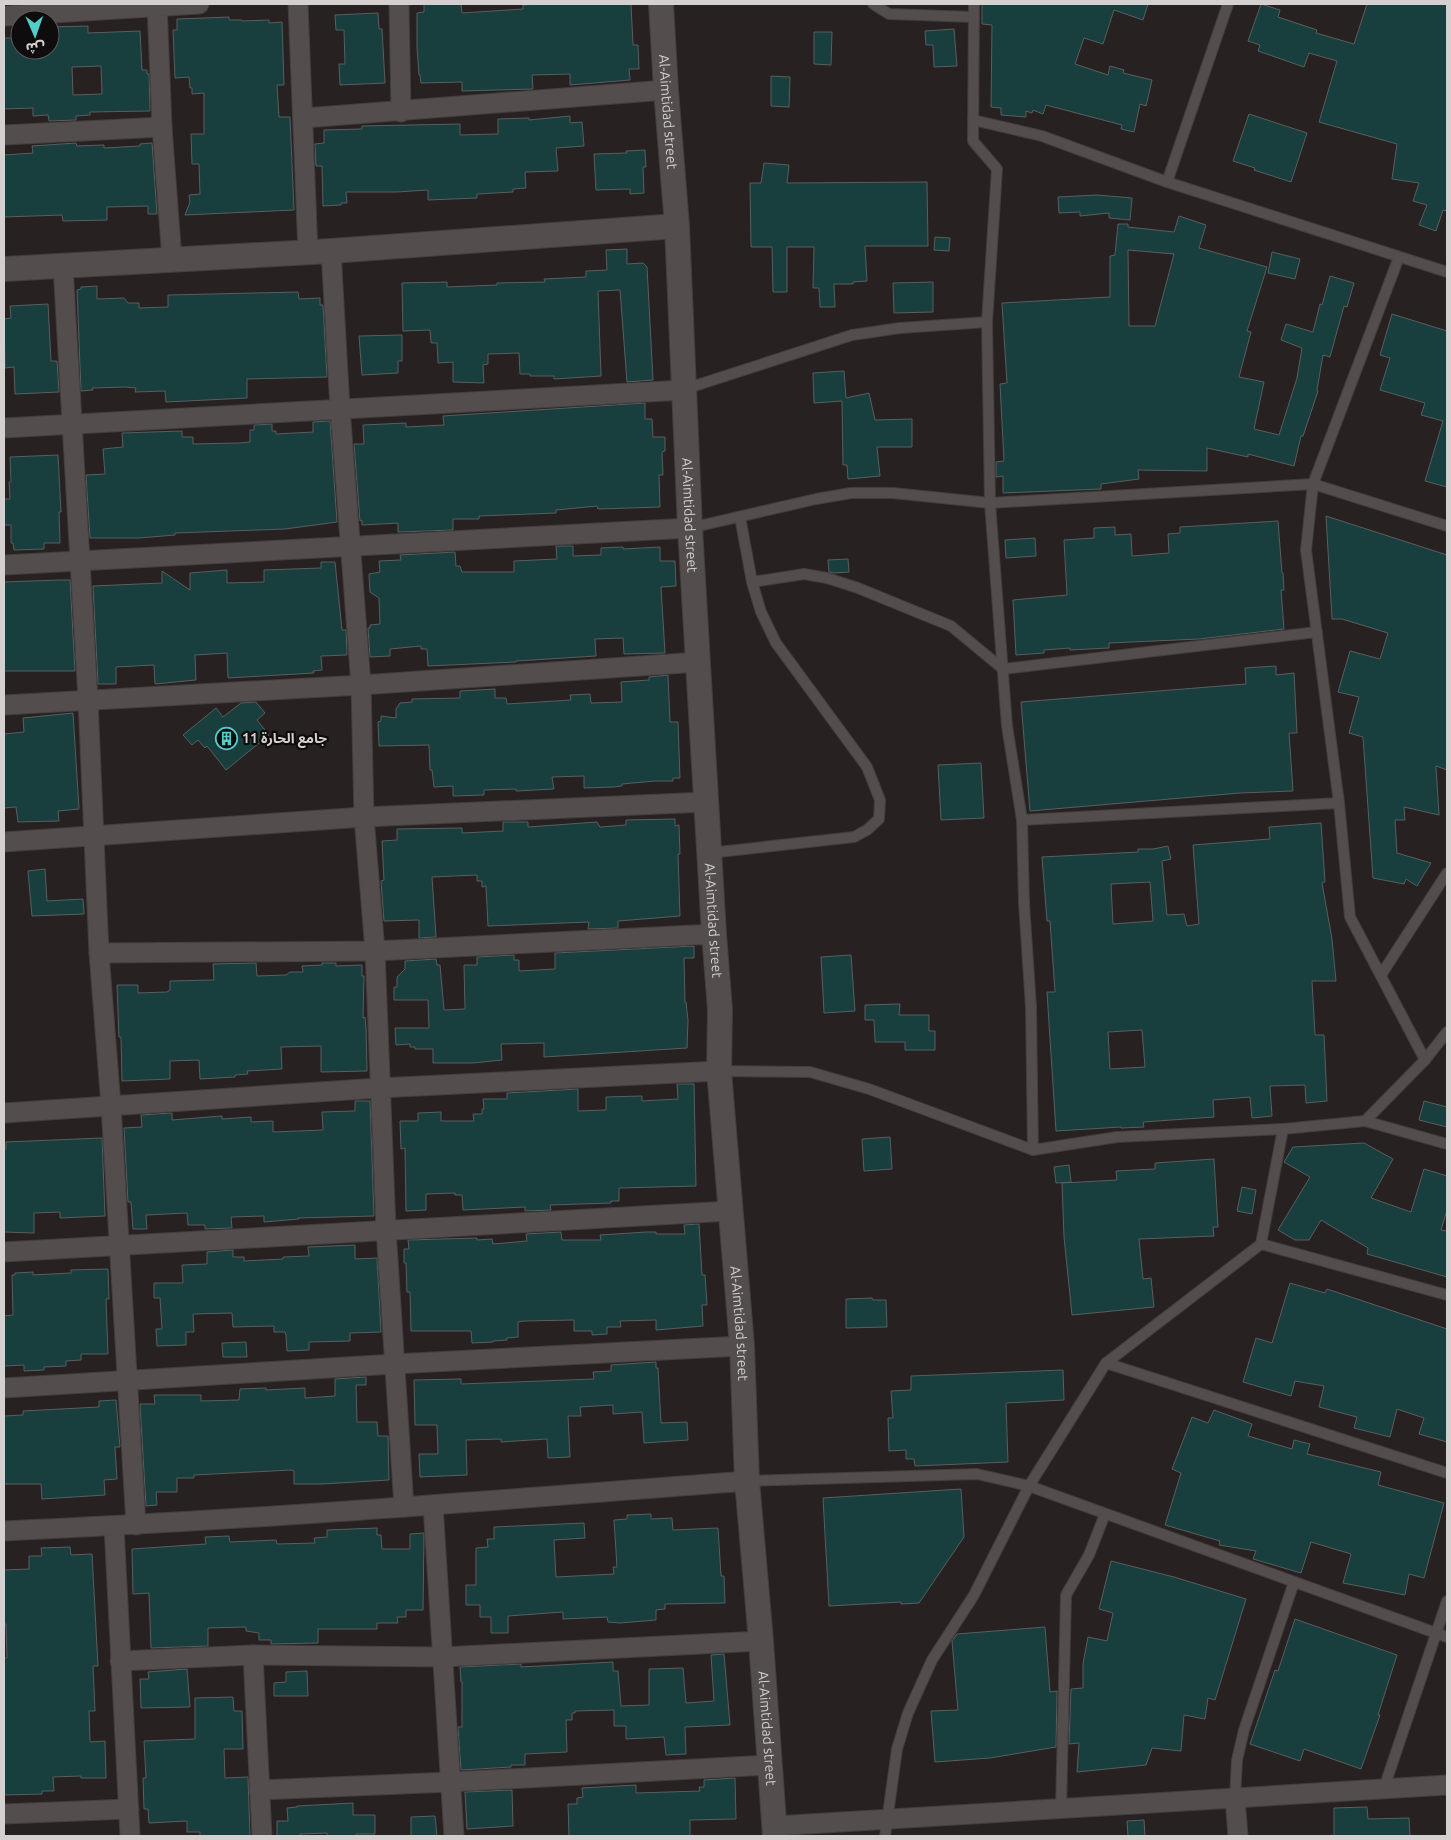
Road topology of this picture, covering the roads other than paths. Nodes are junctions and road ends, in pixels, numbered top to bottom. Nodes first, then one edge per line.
1 (199, 4) edge
2 (298, 4) edge
3 (399, 4) edge
4 (661, 4) edge
5 (873, 4) edge
6 (974, 4) edge
7 (1228, 4) edge
8 (157, 5) edge
9 (4, 16) edge
10 (974, 17) junction
11 (666, 90) junction
12 (401, 112) junction
13 (304, 118) junction
14 (973, 120) junction
15 (162, 127) junction
16 (4, 135) edge
17 (1167, 182) junction
18 (676, 226) junction
19 (331, 251) junction
20 (308, 253) junction
21 (1398, 257) junction
22 (172, 260) junction
23 (63, 266) junction
24 (4, 269) edge
25 (1447, 272) edge
26 (987, 322) junction
27 (684, 390) junction
28 (340, 408) junction
29 (72, 423) junction
30 (4, 428) edge
31 (1313, 484) junction
32 (990, 503) junction
33 (740, 517) junction
34 (1447, 526) edge
35 (690, 528) junction
36 (349, 546) junction
37 (80, 562) junction
38 (4, 566) edge
39 (752, 582) junction
40 (1317, 632) junction
41 (699, 662) junction
42 (1003, 669) junction
43 (361, 685) junction
44 (88, 700) junction
45 (4, 705) edge
46 (706, 802) junction
47 (1339, 803) junction
48 (364, 817) junction
49 (1022, 820) junction
50 (95, 836) junction
51 (4, 842) edge
52 (709, 853) junction
53 (1447, 873) edge
54 (714, 934) junction
55 (375, 951) junction
56 (99, 953) junction
57 (1381, 976) junction
58 (1447, 1032) edge
59 (1425, 1060) junction
60 (719, 1071) junction
61 (379, 1088) junction
62 (111, 1106) junction
63 (4, 1113) edge
64 (1365, 1121) junction
65 (1283, 1129) junction
66 (1447, 1144) edge
67 (1034, 1150) junction
68 (730, 1211) junction
69 (386, 1229) junction
70 (1261, 1244) junction
71 (120, 1245) junction
72 (4, 1252) edge
73 (1447, 1295) edge
74 (742, 1346) junction
75 (1106, 1363) junction
76 (394, 1364) junction
77 (128, 1380) junction
78 (4, 1388) edge
79 (1447, 1473) edge
80 (747, 1481) junction
81 (1029, 1486) junction
82 (433, 1505) junction
83 (404, 1507) junction
84 (1105, 1514) junction
85 (136, 1525) junction
86 (114, 1526) junction
87 (4, 1531) edge
88 (1294, 1582) junction
89 (1447, 1601) edge
90 (1436, 1633) junction
91 (1447, 1637) edge
92 (761, 1641) junction
93 (253, 1655) junction
94 (443, 1657) junction
95 (120, 1661) junction
96 (769, 1765) junction
97 (450, 1782) junction
98 (1447, 1785) edge
99 (1384, 1788) junction
100 (259, 1790) junction
101 (1235, 1798) junction
102 (129, 1809) junction
103 (1061, 1810) junction
104 (4, 1814) edge
105 (886, 1827) edge
106 (775, 1831) edge
107 (130, 1836) edge
108 (262, 1836) edge
109 (454, 1836) edge
110 (1238, 1836) edge

1 - 8 street
2 - 13 street
3 - 12 street
4 - 11 street, Al-Aimtidad street
5 - 10 lane
6 - 10 lane
7 - 17 lane
8 - 9 street
8 - 15 street
10 - 14 lane
11 - 12 street
11 - 18 street, Al-Aimtidad street
12 - 13 street
13 - 20 street
14 - 17 lane
14 - 26 lane
15 - 16 street
15 - 22 street
17 - 21 lane
18 - 19 street
18 - 27 street, Al-Aimtidad street
19 - 20 street
19 - 28 street
20 - 22 street
21 - 25 lane
21 - 31 lane
22 - 23 street
23 - 24 street
23 - 29 street
26 - 27 lane
26 - 32 lane
27 - 28 street
27 - 35 street, Al-Aimtidad street
28 - 29 street
28 - 36 street
29 - 30 street
29 - 37 street
31 - 32 lane
31 - 34 lane
31 - 40 lane
32 - 33 lane
32 - 42 lane
33 - 35 lane
33 - 39 lane
35 - 36 street
35 - 41 street, Al-Aimtidad street
36 - 37 street
36 - 43 street
37 - 38 street
37 - 44 street
39 - 42 lane
39 - 52 lane
40 - 42 lane
40 - 47 lane
41 - 43 street
41 - 46 street, Al-Aimtidad street
42 - 49 lane
43 - 44 street
43 - 48 street
44 - 45 street
44 - 50 street
46 - 48 street
46 - 52 street, Al-Aimtidad street
47 - 49 lane
47 - 57 lane
48 - 50 street
48 - 55 street
49 - 67 lane
50 - 51 street
50 - 56 street
52 - 54 street, Al-Aimtidad street
53 - 57 lane
54 - 55 street
54 - 60 street, Al-Aimtidad street
55 - 56 street
55 - 61 street
56 - 62 street
57 - 59 lane
58 - 59 lane
59 - 64 lane
60 - 61 street
60 - 67 lane
60 - 68 street, Al-Aimtidad street
61 - 62 street
61 - 69 street
62 - 63 street
62 - 71 street
64 - 65 lane
64 - 66 lane
65 - 67 lane
65 - 70 lane
68 - 69 street
68 - 74 street, Al-Aimtidad street
69 - 71 street
69 - 76 street
70 - 73 lane
70 - 75 lane
71 - 72 street
71 - 77 street
74 - 76 street
74 - 80 street, Al-Aimtidad street
75 - 79 lane
75 - 81 lane
76 - 77 street
76 - 83 street
77 - 78 street
77 - 85 street
80 - 81 lane
80 - 82 street
80 - 92 street, Al-Aimtidad street
81 - 84 lane
81 - 105 lane
82 - 83 street
82 - 94 street
83 - 85 street
84 - 88 lane
84 - 103 lane
85 - 86 street
86 - 87 street
86 - 95 street
88 - 90 lane
88 - 101 lane
89 - 90 lane
90 - 91 lane
90 - 99 lane
92 - 94 street
92 - 96 street, Al-Aimtidad street
93 - 94 street
93 - 95 street
93 - 100 street
94 - 97 street
95 - 102 street
96 - 97 street
96 - 106 street, Al-Aimtidad street
97 - 100 street
97 - 109 street
98 - 99 street
99 - 101 street
100 - 108 street
101 - 103 street
101 - 110 street
102 - 104 street
102 - 107 street
103 - 105 street
105 - 106 street

